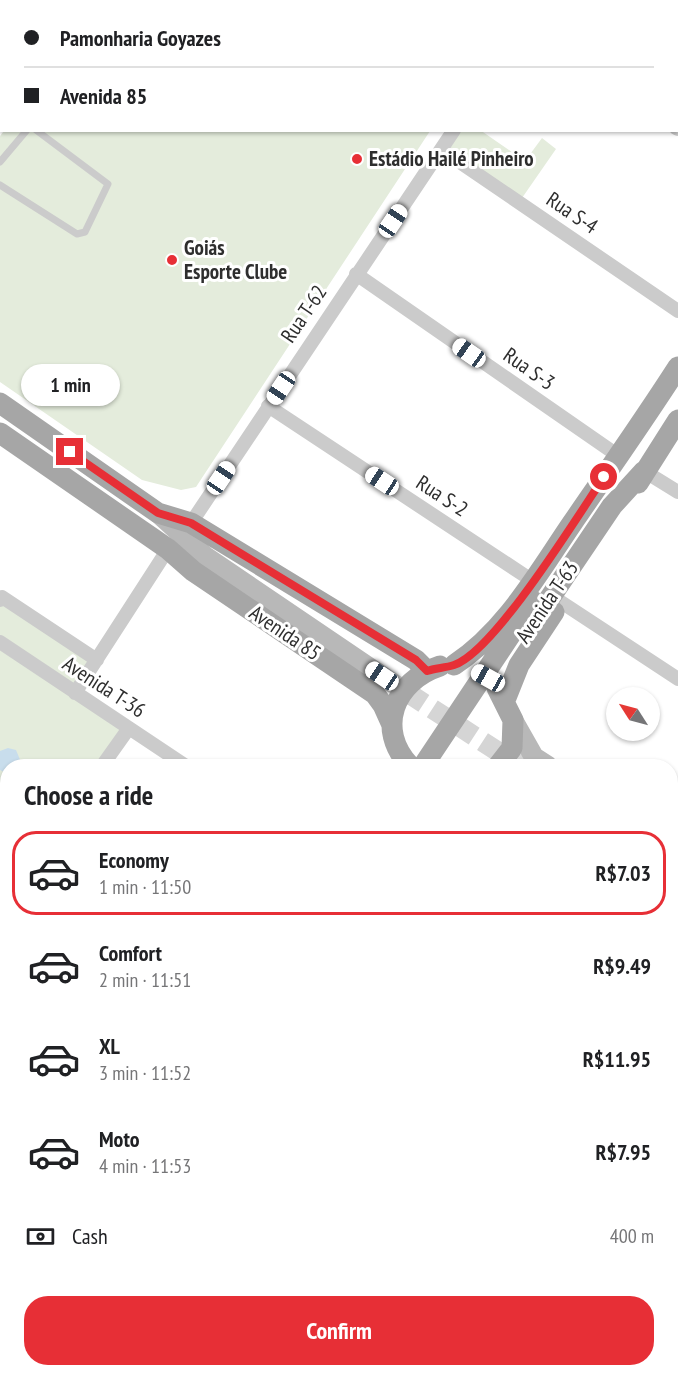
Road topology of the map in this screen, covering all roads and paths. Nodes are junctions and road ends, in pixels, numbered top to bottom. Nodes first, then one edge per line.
1 (25, 132) edge
2 (39, 132) edge
3 (453, 132) edge
4 (442, 150) junction
5 (0, 163) edge
6 (0, 185) edge
7 (356, 274) junction
8 (678, 311) edge
9 (678, 367) edge
10 (0, 403) edge
11 (268, 406) junction
12 (678, 420) edge
13 (0, 433) edge
14 (620, 458) junction
15 (644, 471) junction
16 (678, 492) edge
17 (158, 513) junction
18 (191, 523) junction
19 (168, 549) junction
20 (533, 581) junction
21 (0, 600) edge
22 (561, 602) junction
23 (0, 642) edge
24 (508, 650) junction
25 (98, 660) junction
26 (454, 665) junction
27 (427, 671) junction
28 (678, 679) edge
29 (75, 693) junction
30 (505, 700) junction
31 (513, 720) junction
32 (392, 725) junction
33 (129, 728) junction
34 (107, 759) edge
35 (176, 759) edge
36 (402, 759) edge
37 (428, 759) edge
38 (440, 759) edge
39 (503, 759) edge
40 (537, 759) edge

1 - 5 lane
2 - 6 lane
3 - 4 street, Rua T-62
4 - 7 street, Rua T-62
4 - 8 street, Rua S-4
7 - 11 street, Rua T-62
7 - 14 street, Rua S-3
9 - 14 main road, Avenida T-63
10 - 17 main road, Avenida 85
11 - 18 street, Rua T-62
11 - 20 street, Rua S-2
12 - 15 main road, Avenida T-63
13 - 19 main road, Avenida 85
14 - 20 main road, Avenida T-63
14 - 24 main road, Avenida T-63
15 - 16 street
15 - 22 main road, Avenida T-63
15 - 24 main road, Avenida T-63
17 - 18 main road, Avenida 85
17 - 19 main road, Avenida 85
18 - 27 main road, Avenida 85
19 - 25 street
19 - 32 main road, Avenida 85
20 - 26 main road, Avenida T-63
21 - 25 street
22 - 28 street
22 - 30 main road, Avenida T-63
23 - 29 street, Avenida T-36
24 - 37 main road, Avenida T-63
24 - 38 main road, Avenida T-63
25 - 29 street
26 - 27 main road
26 - 30 main road
27 - 32 main road
29 - 33 street, Avenida T-36
30 - 31 main road
31 - 39 main road
31 - 40 main road
32 - 36 main road
33 - 34 street
33 - 35 street, Avenida T-36

